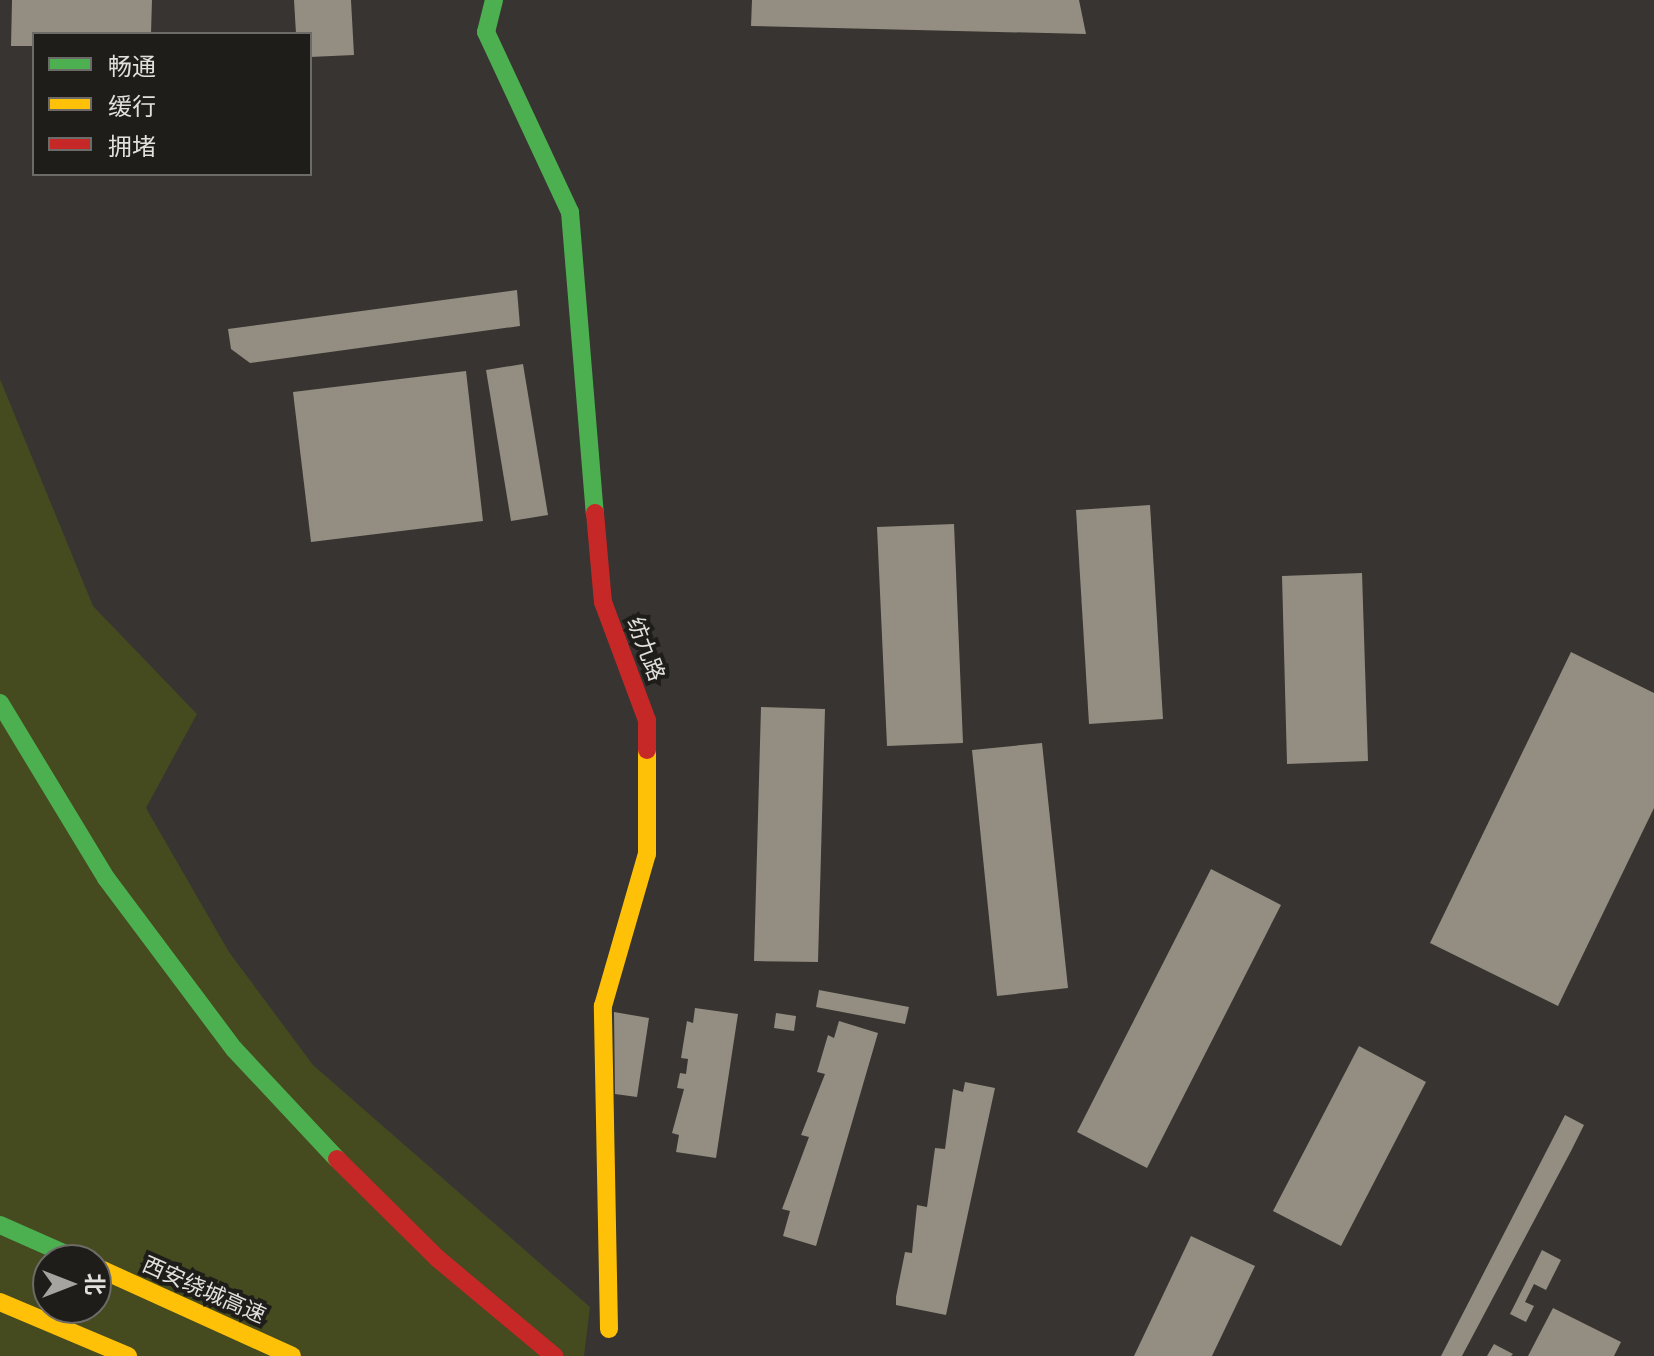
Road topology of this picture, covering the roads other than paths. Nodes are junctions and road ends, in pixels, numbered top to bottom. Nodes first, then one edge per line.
1 (494, 0) edge
2 (0, 703) edge
3 (0, 1225) edge
4 (43, 1244) edge
5 (112, 1274) edge
6 (0, 1302) edge
7 (609, 1329) dead end
8 (128, 1356) edge
9 (292, 1356) edge
10 (554, 1356) edge

1 - 7 main road, 纺九路
2 - 10 main road
3 - 4 main road
5 - 9 main road, 西安绕城高速
6 - 8 main road

